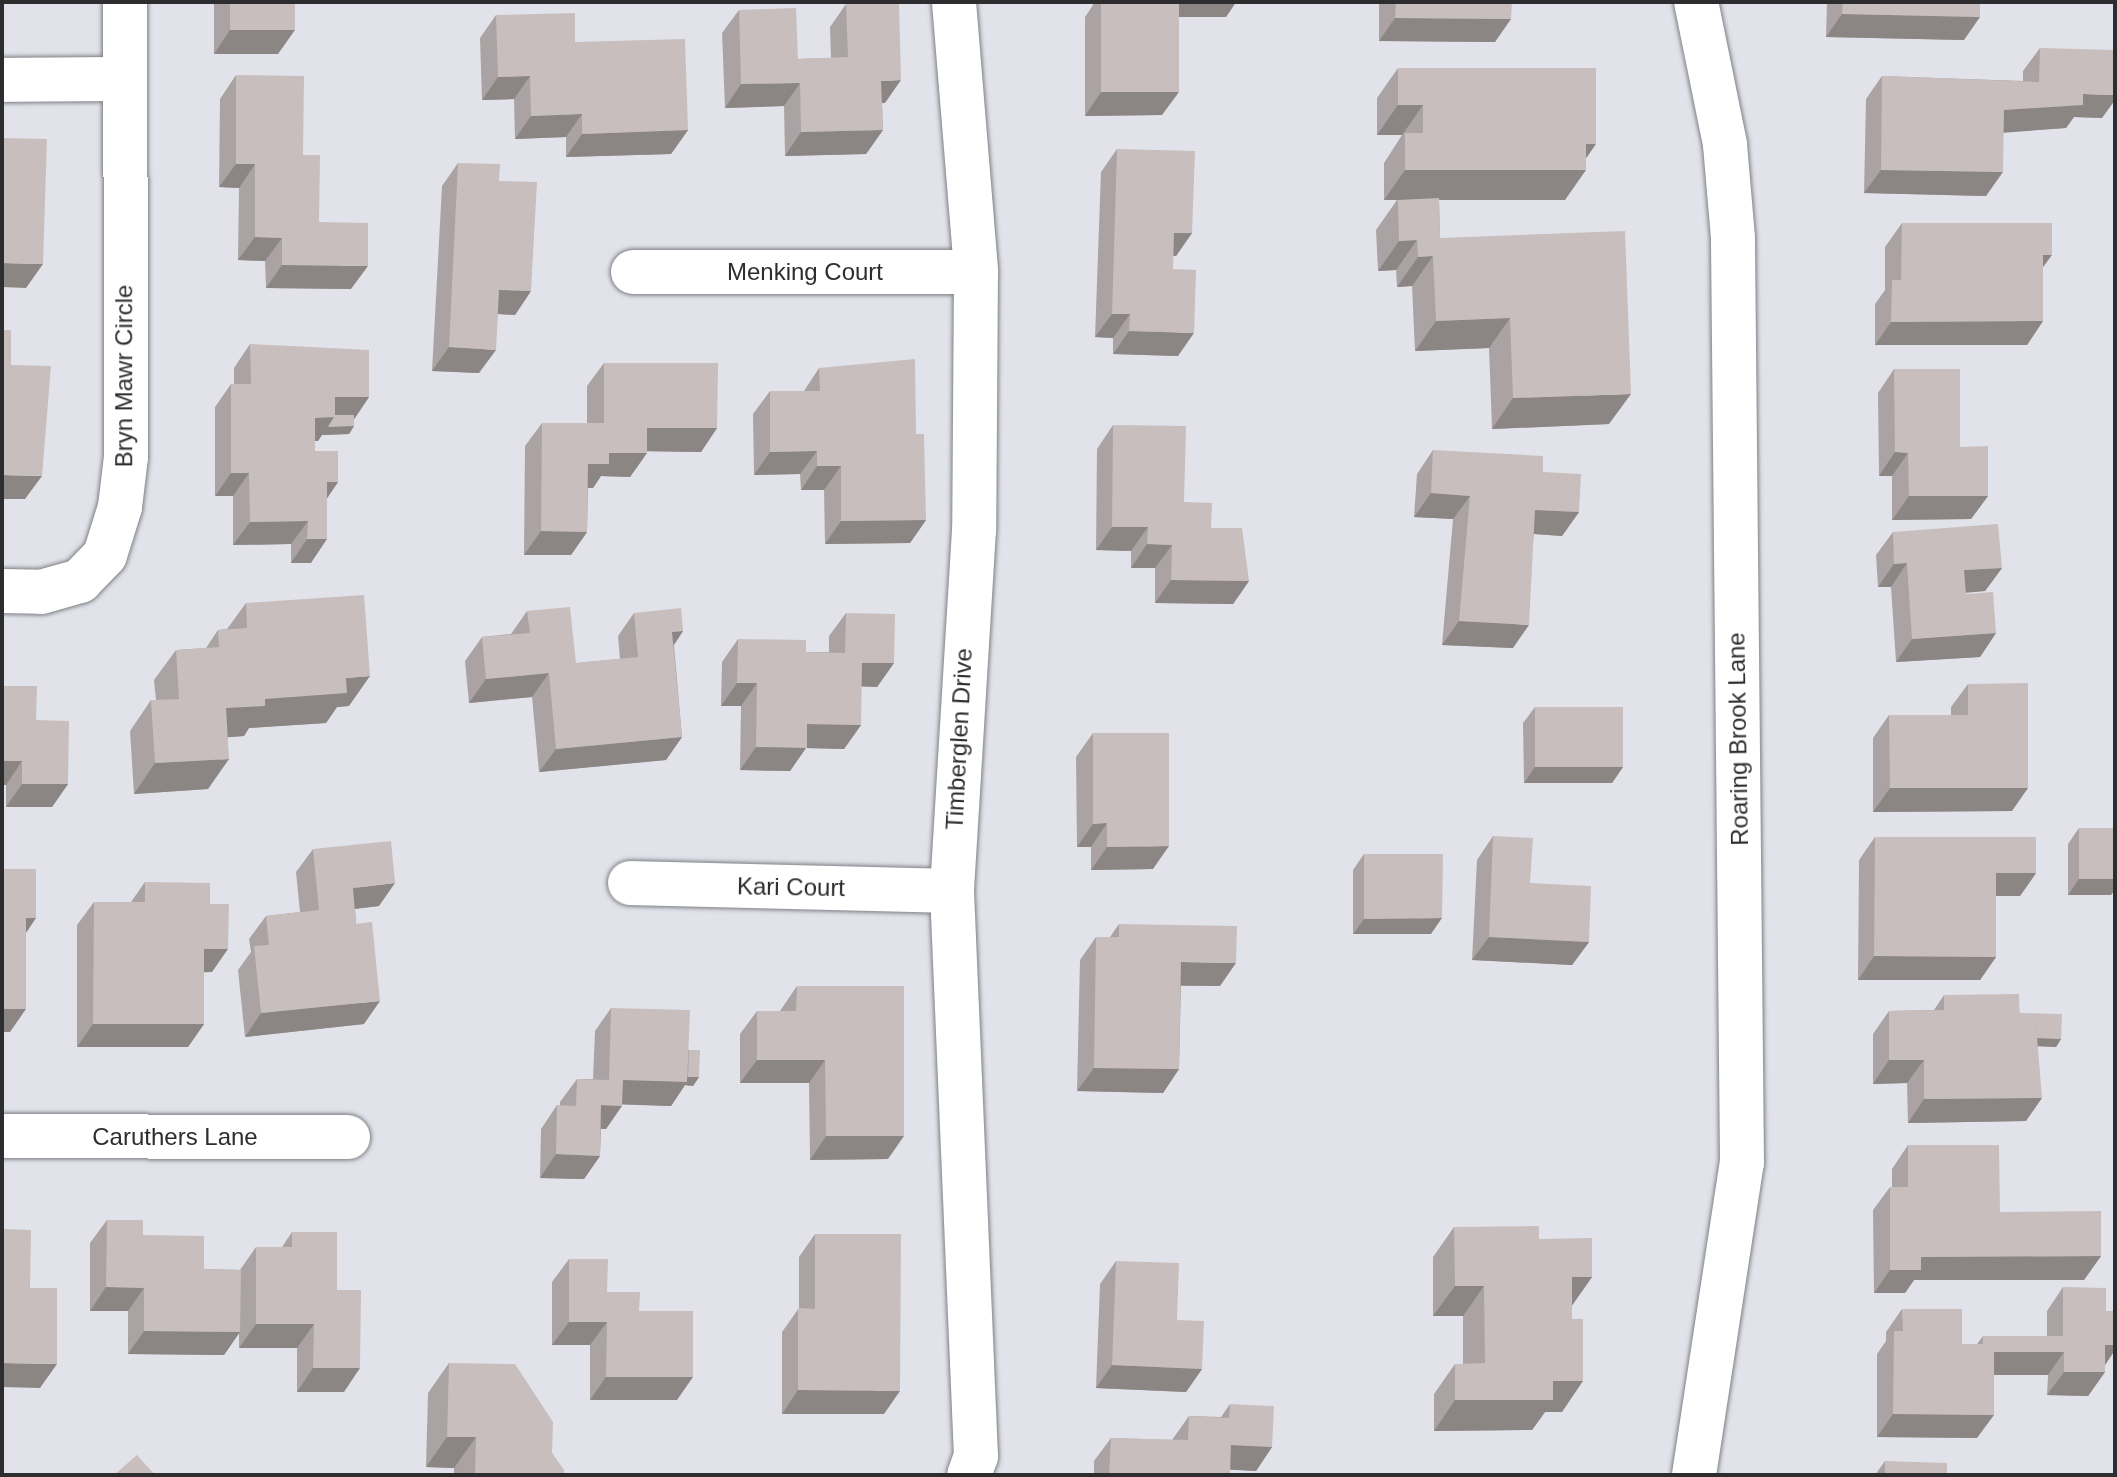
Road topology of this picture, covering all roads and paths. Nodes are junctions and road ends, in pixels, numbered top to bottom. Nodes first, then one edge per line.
1 (125, 2) edge
2 (954, 2) edge
3 (1696, 2) edge
4 (124, 79) junction
5 (2, 80) edge
6 (633, 272) dead end
7 (976, 272) junction
8 (2, 591) edge
9 (630, 883) dead end
10 (952, 891) junction
11 (2, 1136) edge
12 (348, 1137) dead end
13 (969, 1475) edge
14 (1694, 1475) edge

1 - 4 street, Bryn Mawr Circle
2 - 7 street, Timberglen Drive
3 - 14 street, Roaring Brook Lane
4 - 5 street
4 - 8 street, Bryn Mawr Circle
6 - 7 street, Menking Court
7 - 10 street, Timberglen Drive
9 - 10 street, Kari Court
10 - 13 street, Timberglen Drive
11 - 12 street, Caruthers Lane

